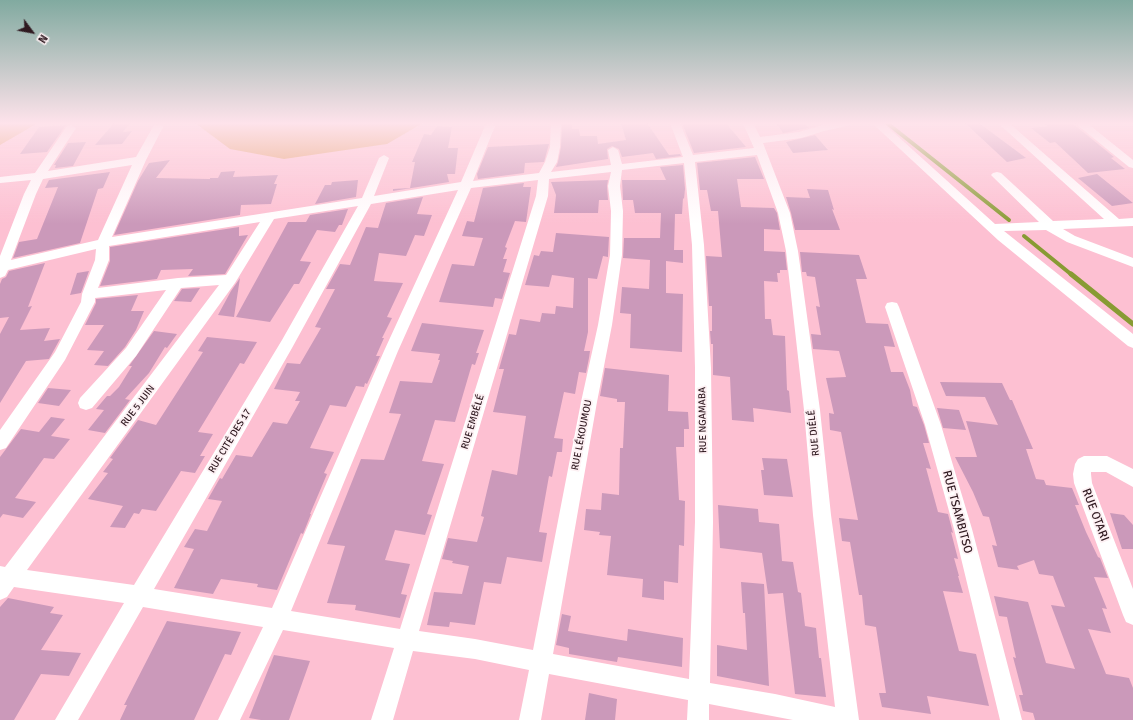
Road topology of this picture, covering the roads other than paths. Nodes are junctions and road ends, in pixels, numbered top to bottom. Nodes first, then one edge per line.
1 (52, 157) edge
2 (142, 157) edge
3 (477, 157) edge
4 (552, 157) edge
5 (615, 157) edge
6 (702, 157) edge
7 (763, 157) edge
8 (914, 157) edge
9 (1041, 157) edge
10 (1122, 157) edge
11 (384, 158) dead end
12 (689, 159) junction
13 (140, 160) junction
14 (1133, 165) edge
15 (618, 168) junction
16 (997, 175) dead end
17 (39, 176) junction
18 (544, 176) junction
19 (0, 180) edge
20 (465, 185) junction
21 (366, 202) junction
22 (269, 217) junction
23 (1133, 222) edge
24 (1116, 223) junction
25 (1051, 227) junction
26 (992, 228) junction
27 (103, 243) junction
28 (1133, 263) edge
29 (1, 268) edge
30 (230, 280) junction
31 (178, 283) junction
32 (89, 294) junction
33 (892, 307) dead end
34 (1133, 342) edge
35 (86, 403) dead end
36 (0, 443) edge
37 (1133, 479) edge
38 (3, 581) edge
39 (138, 596) junction
40 (1133, 615) edge
41 (277, 620) junction
42 (406, 640) junction
43 (540, 662) junction
44 (699, 692) junction
45 (66, 720) edge
46 (229, 720) edge
47 (382, 720) edge
48 (530, 720) edge
49 (698, 720) edge
50 (843, 720) edge
51 (848, 720) edge
52 (1011, 720) edge

1 - 17 street
2 - 13 street
3 - 20 street
4 - 18 street, RUE EMBÉLÉ
5 - 15 street, RUE LÉKOUMOU
6 - 12 street
7 - 51 street, RUE DIÉLÉ
8 - 26 street
9 - 24 street
10 - 14 street
11 - 21 street, RUE CITÉ DES 17
12 - 15 street
12 - 44 street, RUE NGAMABA
13 - 17 street
13 - 27 street
15 - 18 street
15 - 43 street, RUE LÉKOUMOU
16 - 25 street
17 - 19 street
17 - 29 street
18 - 20 street
18 - 42 street, RUE EMBÉLÉ
20 - 21 street
20 - 41 street
21 - 22 street
21 - 39 street, RUE CITÉ DES 17
22 - 27 street
22 - 30 street, RUE 5 JUIN
23 - 24 street
24 - 25 street
25 - 26 street
25 - 28 street
26 - 34 street
27 - 29 street
27 - 32 street
30 - 31 street
30 - 38 street, RUE 5 JUIN
31 - 32 street
31 - 35 street
32 - 36 street
33 - 52 street, RUE TSAMBITSO
37 - 40 street, RUE OTARI
38 - 39 street
39 - 41 street
39 - 45 street, RUE CITÉ DES 17
41 - 42 street
41 - 46 street
42 - 43 street
42 - 47 street, RUE EMBÉLÉ
43 - 44 street
43 - 48 street, RUE LÉKOUMOU
44 - 49 street, RUE NGAMABA
44 - 50 street

